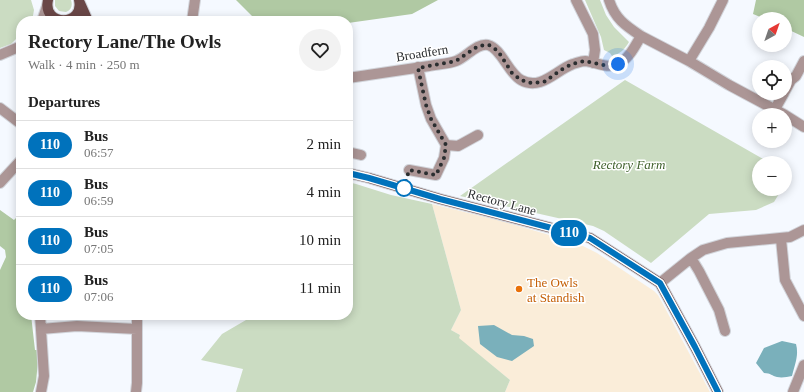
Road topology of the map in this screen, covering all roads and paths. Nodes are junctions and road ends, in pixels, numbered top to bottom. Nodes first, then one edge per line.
1 (196, 0) edge
2 (576, 0) edge
3 (609, 0) edge
4 (723, 0) edge
5 (47, 2) edge
6 (79, 2) edge
7 (43, 16) edge
8 (53, 16) edge
9 (75, 16) edge
10 (86, 16) edge
11 (193, 16) edge
12 (641, 36) junction
13 (16, 48) edge
14 (0, 55) edge
15 (689, 61) junction
16 (804, 61) edge
17 (593, 63) junction
18 (418, 68) junction
19 (353, 77) edge
20 (792, 79) edge
21 (0, 108) edge
22 (773, 108) edge
23 (792, 119) edge
24 (16, 120) edge
25 (804, 127) edge
26 (478, 135) dead end
27 (446, 145) junction
28 (353, 153) edge
29 (361, 155) dead end
30 (16, 166) edge
31 (409, 170) dead end
32 (353, 174) edge
33 (0, 184) edge
34 (804, 230) edge
35 (780, 238) junction
36 (690, 258) junction
37 (660, 283) junction
38 (804, 316) edge
39 (40, 320) edge
40 (137, 320) edge
41 (137, 328) junction
42 (41, 329) junction
43 (725, 331) dead end
44 (804, 365) edge
45 (41, 392) edge
46 (136, 392) edge
47 (718, 392) edge
48 (793, 392) edge

1 - 11 street
2 - 17 street
3 - 12 street
4 - 15 street
5 - 7 street
5 - 8 main road
6 - 9 main road
6 - 10 main road
12 - 15 street
12 - 17 street, Broadfern
13 - 14 street
15 - 22 street
16 - 20 street
17 - 18 street, Broadfern
18 - 19 street, Broadfern
18 - 27 street
21 - 24 street
23 - 25 street
26 - 27 street
27 - 31 street
28 - 29 street
30 - 33 street
32 - 37 main road, Rectory Lane
34 - 35 street
35 - 36 street
35 - 38 street
36 - 37 street
36 - 43 street
37 - 47 main road, Rectory Lane
39 - 42 street
40 - 41 street
41 - 42 street
41 - 46 street
42 - 45 street
44 - 48 street

